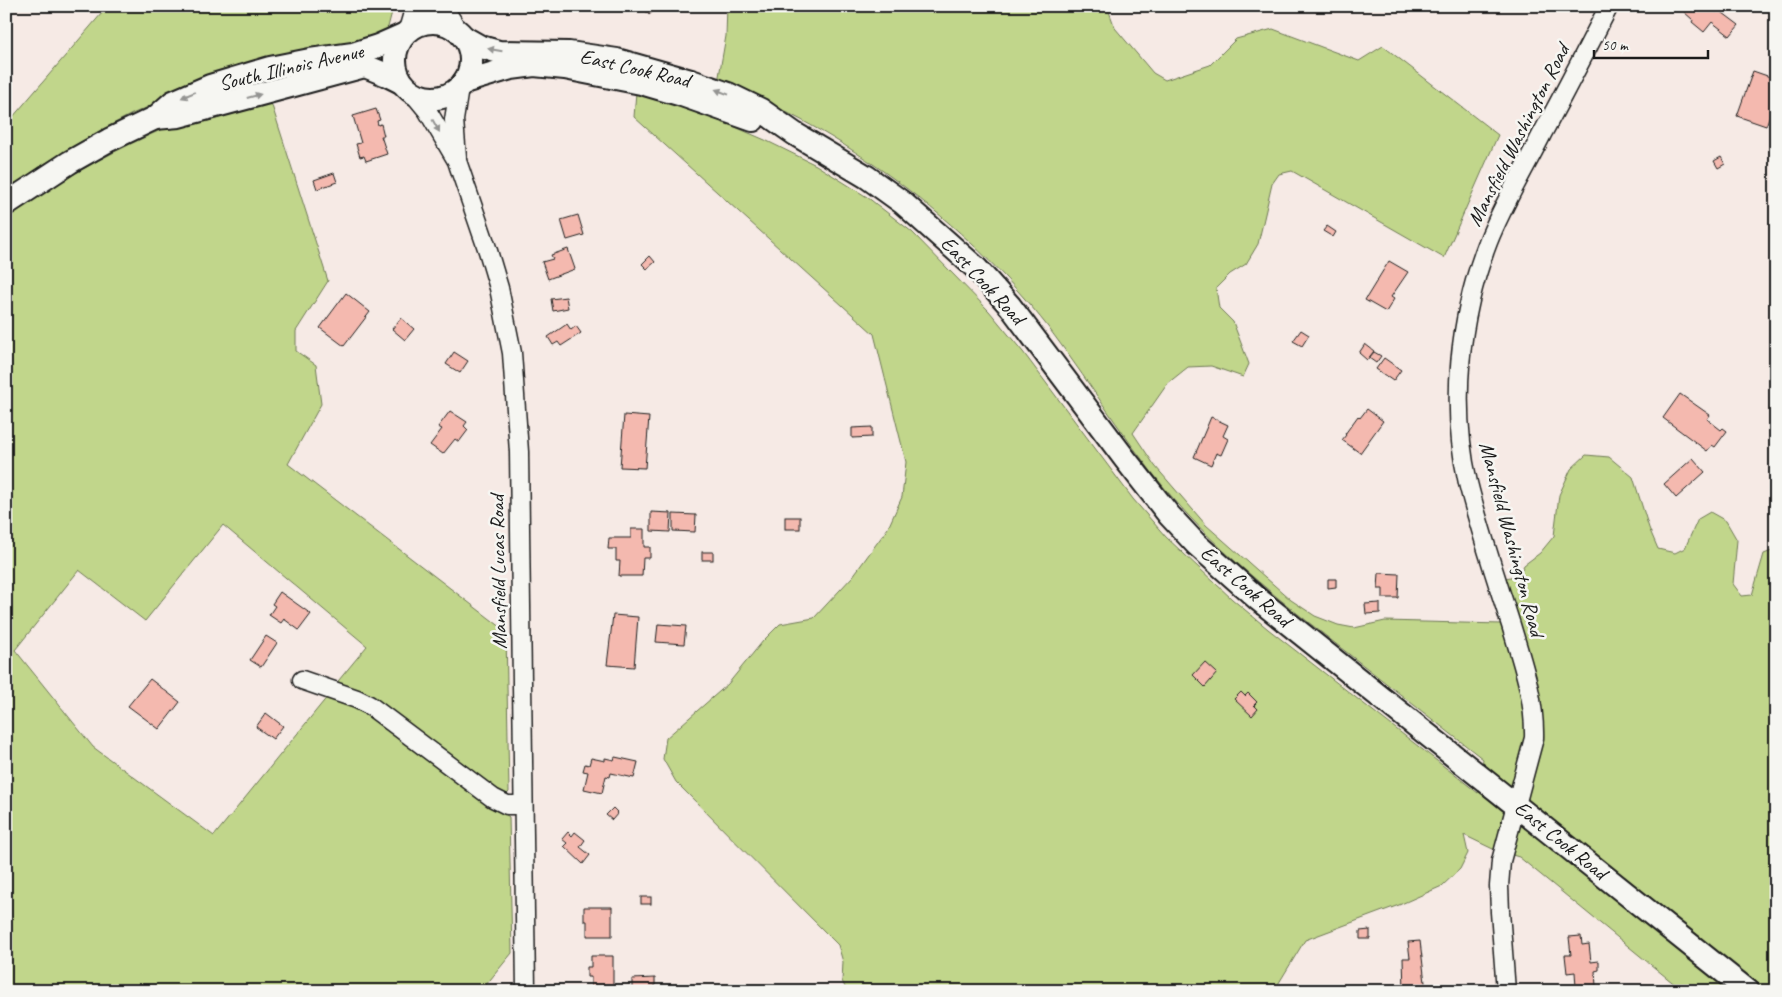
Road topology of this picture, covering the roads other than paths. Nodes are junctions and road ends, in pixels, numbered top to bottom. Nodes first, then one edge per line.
1 (415, 6) edge
2 (443, 6) edge
3 (1609, 6) edge
4 (405, 33) junction
5 (461, 35) junction
6 (462, 85) junction
7 (407, 88) junction
8 (155, 118) junction
9 (795, 134) junction
10 (457, 161) junction
11 (6, 204) edge
12 (302, 680) dead end
13 (524, 805) junction
14 (1517, 806) junction
15 (1742, 986) edge
16 (526, 991) edge
17 (1506, 991) edge

1 - 4 street
2 - 5 street
3 - 14 street, Mansfield Washington Road
4 - 5 main road
4 - 7 main road
4 -> 8 main road, South Illinois Avenue
5 - 6 main road
9 -> 5 main road, East Cook Road
6 - 7 main road
6 - 9 main road, East Cook Road
6 - 10 street, Mansfield Lucas Road
8 -> 7 main road, South Illinois Avenue
7 -> 10 street, Mansfield Lucas Road
8 - 11 main road, South Illinois Avenue
9 - 14 main road, East Cook Road
10 - 13 street, Mansfield Lucas Road
12 - 13 street
13 - 16 street, Mansfield Lucas Road
14 - 15 main road, East Cook Road
14 - 17 street, Mansfield Washington Road

